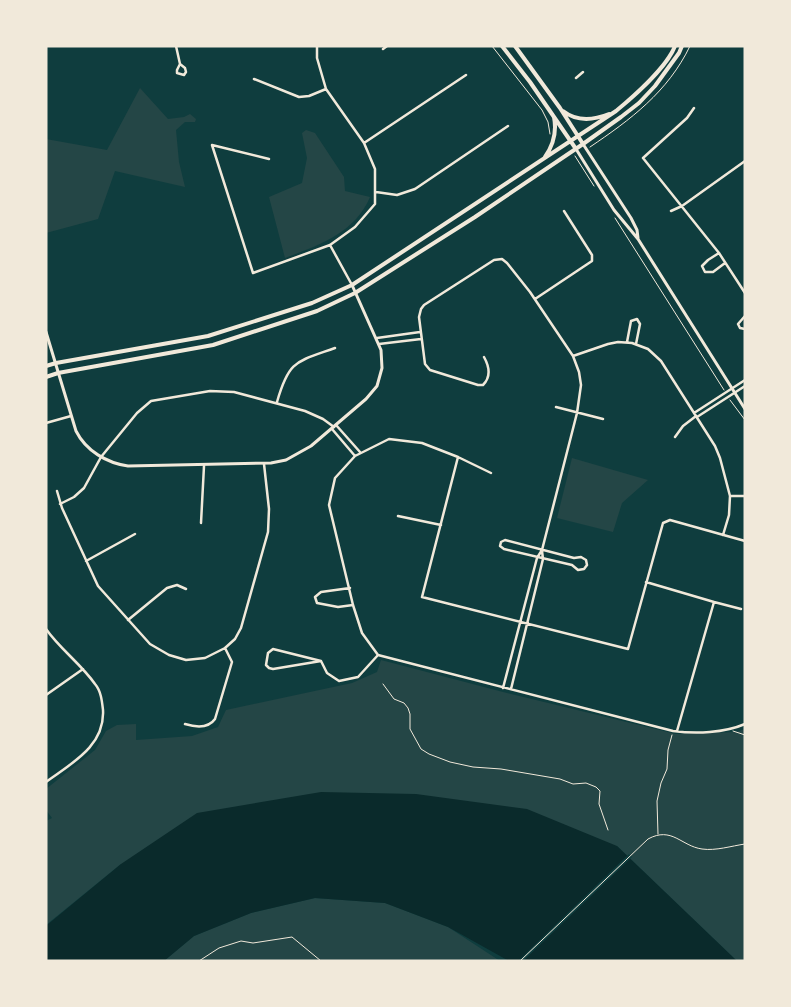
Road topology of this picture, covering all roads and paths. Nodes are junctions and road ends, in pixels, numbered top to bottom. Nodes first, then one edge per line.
1 (176, 46) edge
2 (318, 46) edge
3 (387, 46) edge
4 (492, 46) edge
5 (515, 46) edge
6 (675, 46) edge
7 (682, 46) edge
8 (505, 47) edge
9 (383, 49) dead end
10 (180, 64) dead end
11 (583, 72) dead end
12 (466, 75) dead end
13 (576, 78) dead end
14 (254, 79) dead end
15 (326, 89) junction
16 (560, 108) junction
17 (694, 108) dead end
18 (616, 111) junction
19 (553, 114) junction
20 (508, 126) dead end
21 (550, 134) dead end
22 (578, 136) junction
23 (571, 141) junction
24 (364, 143) junction
25 (583, 144) junction
26 (576, 149) junction
27 (575, 156) dead end
28 (544, 158) junction
29 (269, 159) dead end
30 (745, 161) edge
31 (594, 187) dead end
32 (376, 192) junction
33 (682, 206) junction
34 (564, 211) dead end
35 (671, 212) dead end
36 (614, 218) dead end
37 (638, 239) junction
38 (330, 245) junction
39 (719, 253) junction
40 (726, 263) junction
41 (745, 282) edge
42 (352, 286) junction
43 (740, 286) junction
44 (355, 293) junction
45 (745, 293) edge
46 (535, 299) junction
47 (745, 316) edge
48 (745, 329) edge
49 (46, 332) edge
50 (420, 332) junction
51 (377, 338) junction
52 (421, 339) junction
53 (627, 342) junction
54 (380, 344) junction
55 (636, 344) junction
56 (335, 348) dead end
57 (573, 356) junction
58 (484, 357) dead end
59 (56, 363) junction
60 (46, 366) edge
61 (58, 373) junction
62 (46, 377) edge
63 (745, 380) edge
64 (745, 386) edge
65 (731, 388) junction
66 (726, 392) junction
67 (734, 393) junction
68 (729, 397) junction
69 (277, 403) junction
70 (556, 407) dead end
71 (745, 409) edge
72 (577, 413) junction
73 (696, 415) junction
74 (71, 416) junction
75 (603, 419) dead end
76 (745, 420) edge
77 (46, 423) edge
78 (334, 427) junction
79 (676, 436) dead end
80 (360, 452) junction
81 (355, 456) junction
82 (101, 457) junction
83 (458, 457) junction
84 (264, 464) junction
85 (204, 466) junction
86 (490, 472) dead end
87 (57, 491) dead end
88 (730, 496) junction
89 (745, 496) edge
90 (60, 504) junction
91 (398, 516) dead end
92 (201, 524) dead end
93 (440, 525) junction
94 (135, 534) dead end
95 (724, 535) junction
96 (745, 541) edge
97 (542, 550) junction
98 (537, 558) junction
99 (543, 560) junction
100 (86, 561) junction
101 (646, 582) junction
102 (350, 588) junction
103 (186, 589) dead end
104 (714, 602) junction
105 (354, 605) junction
106 (741, 609) dead end
107 (128, 620) junction
108 (521, 623) junction
109 (527, 625) junction
110 (46, 629) edge
111 (225, 648) junction
112 (378, 654) junction
113 (321, 661) junction
114 (83, 669) junction
115 (383, 684) dead end
116 (503, 688) junction
117 (510, 690) junction
118 (46, 695) edge
119 (185, 724) dead end
120 (745, 724) edge
121 (731, 729) junction
122 (675, 731) junction
123 (745, 735) edge
124 (46, 782) edge
125 (608, 830) dead end
126 (658, 835) junction
127 (745, 844) edge
128 (199, 961) edge
129 (321, 961) edge
130 (520, 961) edge

1 - 10 street
2 - 15 street
3 - 9 street
4 - 21 path
5 - 16 main road
6 - 18 main road
7 - 25 main road
8 - 19 main road
11 - 13 street
12 - 24 street
14 - 15 street
15 - 24 street
16 - 18 main road
16 - 22 main road
17 - 33 street
18 - 22 main road
19 - 23 main road
19 - 28 main road
20 - 32 street
22 - 23 main road
22 - 25 main road
23 - 26 main road
23 - 28 main road
24 - 32 street
25 - 26 main road
25 - 37 street
26 - 37 street
26 - 44 main road
27 - 31 path
28 - 42 main road
29 - 38 street
30 - 33 street
32 - 38 street
33 - 35 street
33 - 39 street
34 - 46 street
36 - 66 path
37 - 65 street
38 - 42 street
39 - 40 street
39 - 40 street
40 - 43 street
41 - 43 street
42 - 44 street
42 - 59 main road
43 - 45 street
44 - 51 street
44 - 61 main road
46 - 50 street
46 - 57 street
47 - 48 street
49 - 59 street
50 - 51 street
50 - 52 street
51 - 54 street
52 - 54 street
52 - 58 street
53 - 55 street
53 - 55 street
53 - 57 street
54 - 78 street
55 - 73 street
56 - 69 street
57 - 72 street
59 - 60 main road
59 - 61 street
61 - 62 main road
61 - 74 street
63 - 65 street
64 - 67 street
65 - 66 street
65 - 67 street
66 - 73 street
67 - 68 street
67 - 71 street
68 - 73 street
68 - 76 path
69 - 78 street
69 - 82 street
70 - 72 street
72 - 75 street
72 - 97 street
73 - 79 street
73 - 88 street
74 - 77 street
74 - 82 street
78 - 80 street
78 - 81 street
78 - 84 street
80 - 81 street
80 - 83 street
81 - 102 street
82 - 85 street
82 - 90 street
83 - 86 street
83 - 93 street
84 - 85 street
84 - 111 street
85 - 92 street
87 - 90 street
88 - 89 street
88 - 95 street
90 - 100 street
91 - 93 street
93 - 108 street
94 - 100 street
95 - 96 street
95 - 101 street
97 - 98 street
97 - 98 street
97 - 99 street
97 - 99 street
98 - 99 street
98 - 108 street
99 - 109 street
100 - 107 street
101 - 104 street
101 - 109 street
102 - 105 street
102 - 105 street
103 - 107 street
104 - 106 street
104 - 122 street
105 - 112 street
107 - 111 street
108 - 109 street
108 - 116 street
109 - 117 street
110 - 114 street
111 - 119 street
112 - 113 street
112 - 116 street
113 - 113 street
114 - 118 street
114 - 124 street
115 - 125 path
116 - 117 street
117 - 122 street
120 - 121 street
121 - 122 street
121 - 123 path
122 - 126 path
126 - 127 path
126 - 130 path
128 - 129 path

